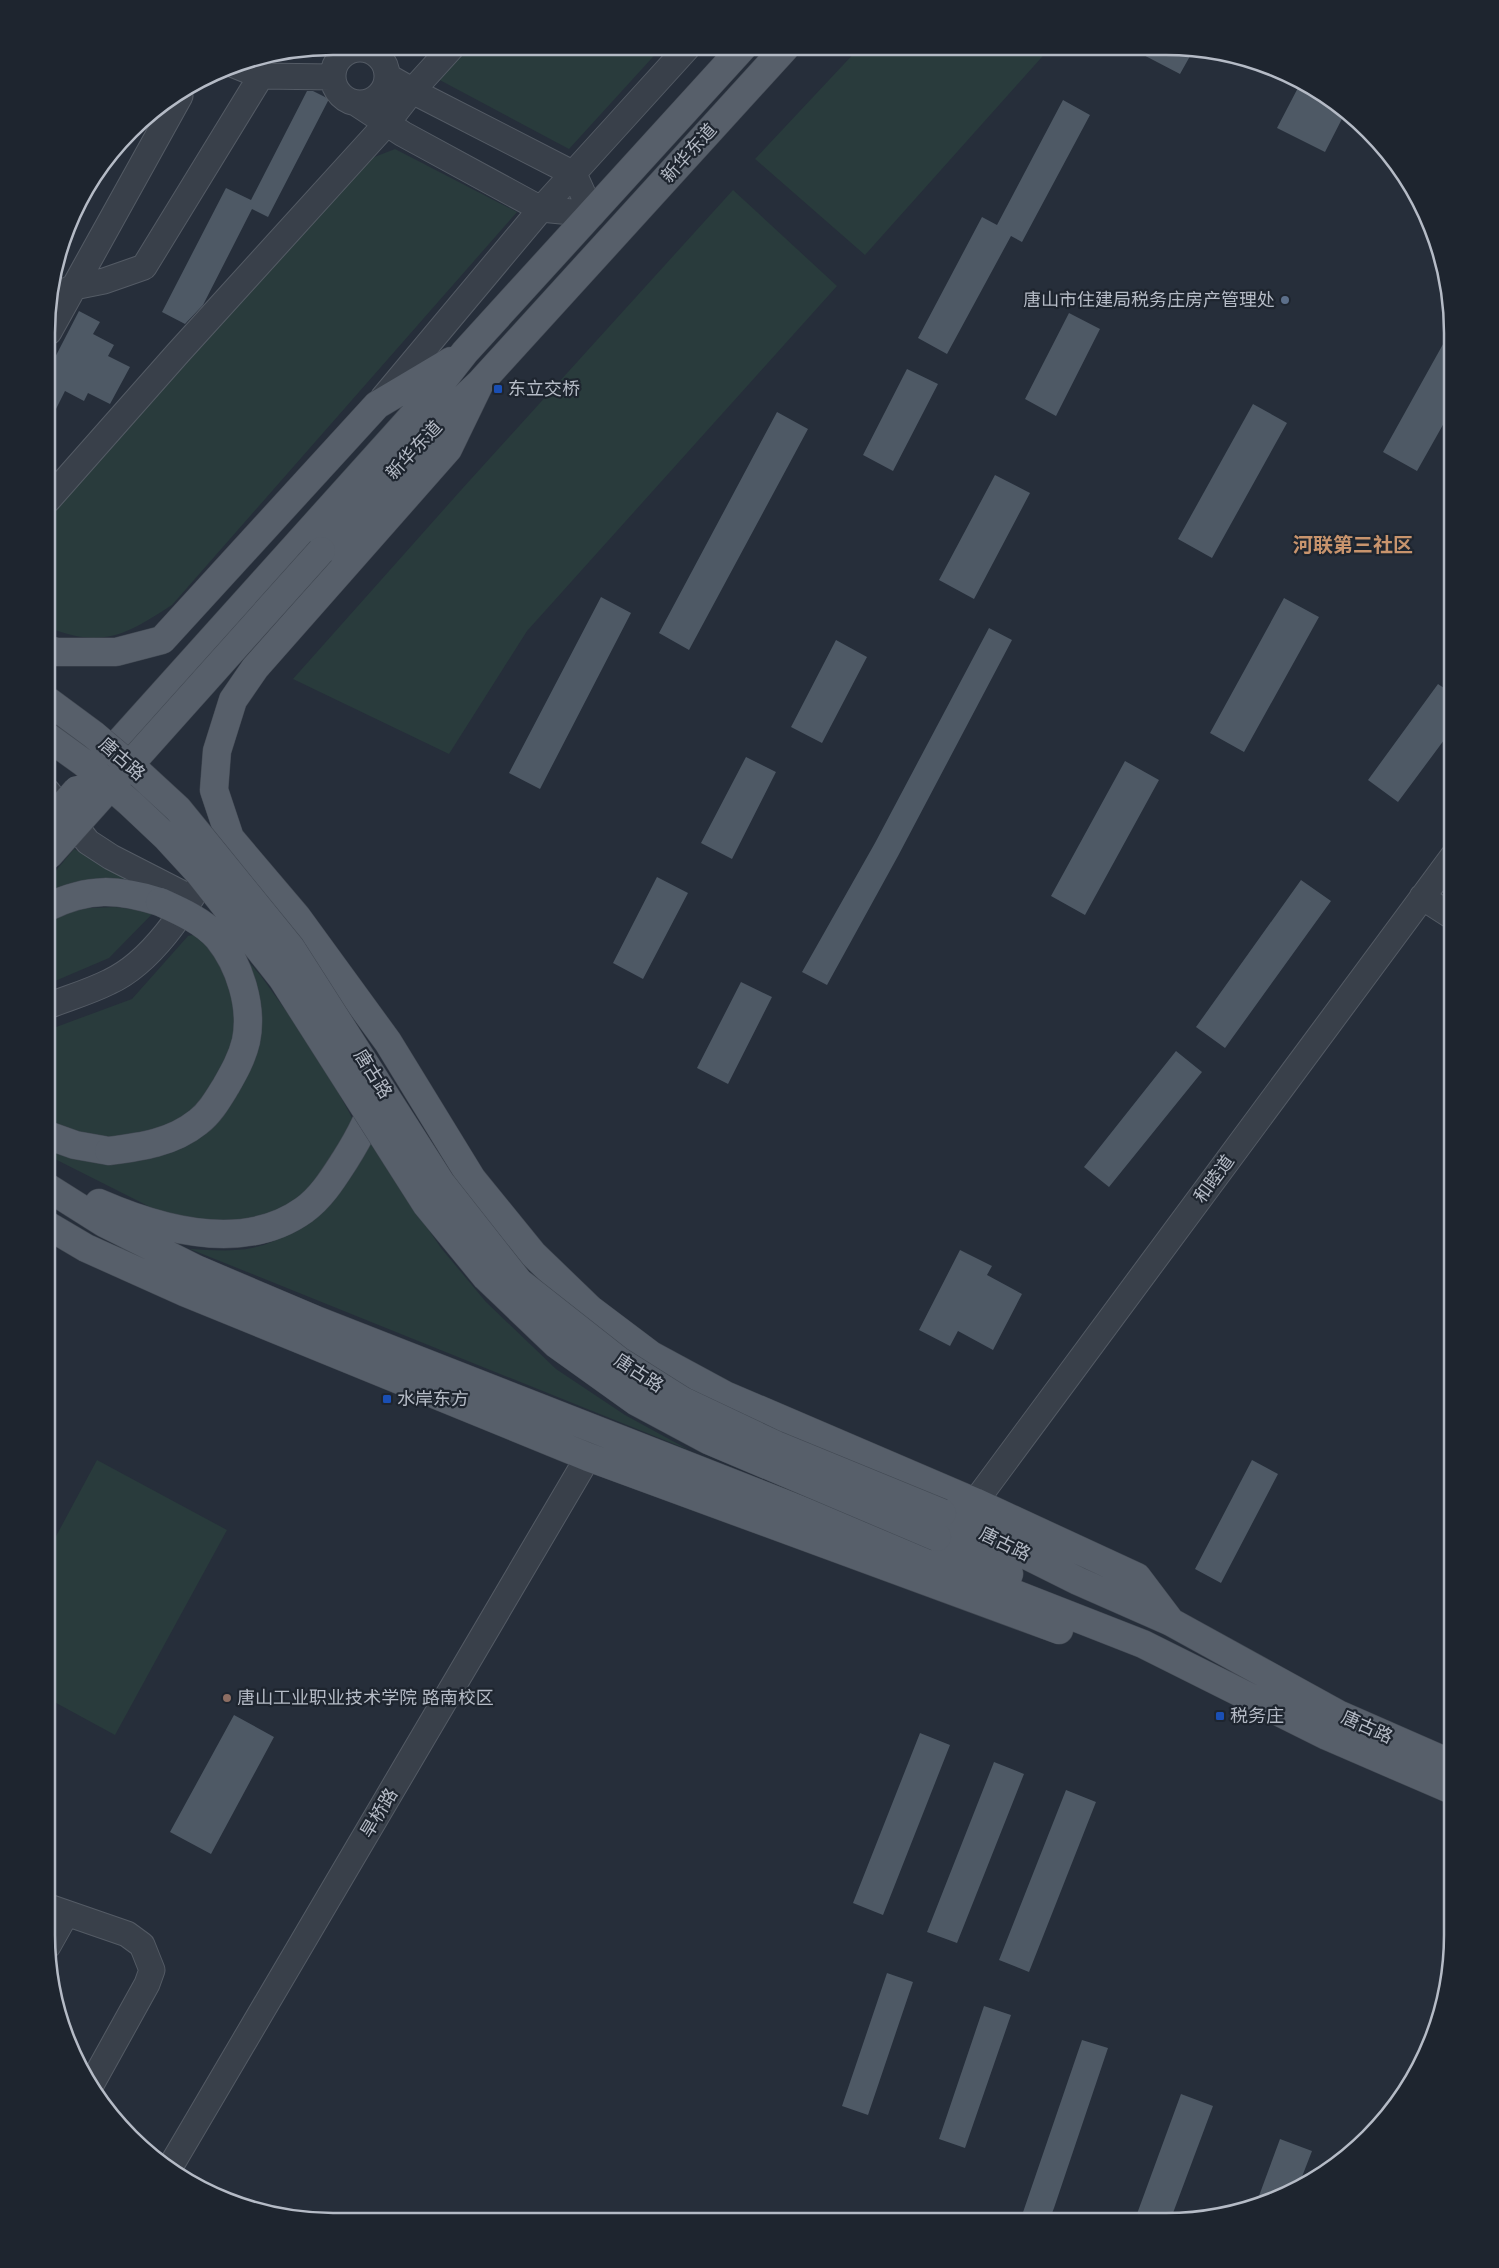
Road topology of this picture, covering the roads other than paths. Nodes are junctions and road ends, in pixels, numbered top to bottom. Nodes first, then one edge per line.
1 (342, 55) edge
2 (378, 55) edge
3 (445, 55) edge
4 (681, 55) edge
5 (736, 55) edge
6 (779, 55) edge
7 (245, 70) edge
8 (261, 76) junction
9 (387, 76) junction
10 (333, 77) junction
11 (412, 91) junction
12 (356, 103) junction
13 (176, 104) edge
14 (386, 123) junction
15 (574, 174) junction
16 (541, 209) junction
17 (592, 214) junction
18 (74, 287) junction
19 (58, 294) edge
20 (56, 320) edge
21 (465, 352) junction
22 (480, 383) junction
23 (377, 405) junction
24 (55, 492) edge
25 (312, 544) junction
26 (55, 652) edge
27 (55, 707) edge
28 (55, 742) edge
29 (77, 790) junction
30 (55, 801) edge
31 (55, 803) edge
32 (55, 814) edge
33 (230, 838) junction
34 (55, 848) edge
35 (1444, 867) edge
36 (1422, 897) junction
37 (191, 898) junction
38 (55, 904) edge
39 (1444, 912) edge
40 (55, 1003) edge
41 (388, 1042) junction
42 (55, 1138) edge
43 (55, 1183) edge
44 (55, 1192) edge
45 (55, 1230) edge
46 (588, 1457) junction
47 (975, 1502) junction
48 (937, 1537) junction
49 (1171, 1622) junction
50 (1143, 1644) junction
51 (1444, 1760) edge
52 (1444, 1787) edge
53 (56, 1910) edge
54 (95, 2078) edge
55 (173, 2162) edge

1 - 10 street
2 - 9 street
3 - 11 street
4 - 15 street
5 - 17 main road, 新华东道
6 - 22 main road, 新华东道
7 - 8 street
8 - 10 street
8 - 18 street
9 - 11 street
9 - 12 street
10 - 12 street
11 - 14 street
11 - 15 street
12 - 14 street
13 - 18 street
14 - 16 street
14 - 24 street
15 - 16 street
15 - 17 street
16 - 17 street
16 - 23 street
17 - 21 main road, 新华东道
18 - 19 street
18 - 20 street
21 - 23 main road
21 - 25 main road, 新华东道
22 - 25 main road, 新华东道
22 - 33 main road
23 - 26 main road
25 - 29 main road, 新华东道, bridge
25 - 34 main road, 新华东道, bridge
27 - 48 main road, 唐古路, bridge
28 - 48 main road, bridge
29 - 31 main road
29 - 32 main road, 新华东道, bridge
30 - 37 street
33 - 37 street
33 - 41 main road
35 - 36 street, 和睦道
36 - 39 street
36 - 47 street, 和睦道
37 - 40 street
38 - 42 main road, bridge
41 - 43 main road
41 - 47 main road
44 - 48 main road, 唐古路
45 - 46 main road
46 - 50 main road
46 - 55 street, 旱桥路
47 - 49 main road
48 - 49 main road, 唐古路
48 - 50 main road, 唐古路
49 - 51 main road, 唐古路
50 - 52 main road, 唐古路
53 - 54 street

